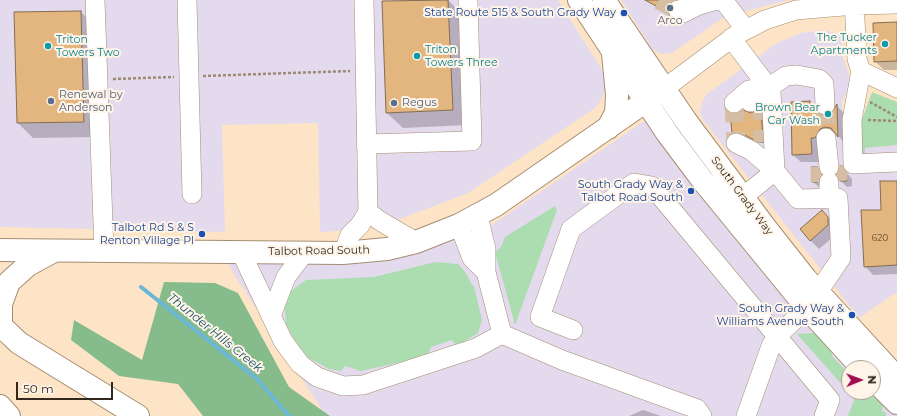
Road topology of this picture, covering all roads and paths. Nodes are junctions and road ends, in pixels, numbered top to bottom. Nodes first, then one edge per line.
1 (95, 0) edge
2 (187, 0) edge
3 (364, 0) edge
4 (468, 0) edge
5 (579, 0) edge
6 (604, 0) edge
7 (717, 0) edge
8 (723, 0) edge
9 (854, 2) edge
10 (691, 4) tunnel mouth
11 (826, 4) edge
12 (897, 4) edge
13 (777, 8) edge
14 (738, 34) junction
15 (612, 51) junction
16 (365, 70) junction
17 (861, 71) junction
18 (189, 77) junction
19 (98, 80) junction
20 (665, 88) junction
21 (897, 88) edge
22 (858, 95) junction
23 (753, 97) junction
24 (646, 101) junction
25 (825, 105) tunnel mouth
26 (897, 117) edge
27 (852, 120) junction
28 (897, 121) edge
29 (608, 128) junction
30 (826, 138) tunnel mouth
31 (366, 144) junction
32 (750, 145) tunnel mouth
33 (897, 162) edge
34 (774, 171) junction
35 (831, 175) junction
36 (192, 194) dead end
37 (743, 198) junction
38 (368, 212) junction
39 (468, 220) junction
40 (416, 242) junction
41 (0, 250) edge
42 (54, 251) junction
43 (104, 251) junction
44 (241, 252) junction
45 (305, 252) junction
46 (343, 253) junction
47 (813, 300) junction
48 (271, 316) junction
49 (1, 325) edge
50 (573, 330) dead end
51 (502, 334) junction
52 (776, 337) junction
53 (856, 360) edge
54 (897, 378) edge
55 (881, 387) edge
56 (897, 403) edge
57 (0, 406) edge
58 (9, 416) edge
59 (138, 416) edge
60 (702, 416) edge
61 (746, 416) edge
62 (824, 416) edge

1 - 19 street
2 - 18 street
3 - 16 street
4 - 31 street
5 - 15 main road, South Grady Way
6 - 20 main road, South Grady Way
7 - 10 street
8 - 14 street
9 - 11 street
9 - 12 street
9 - 17 street
11 - 13 street
13 - 14 street
14 - 20 street
14 - 23 street
15 - 24 main road, South Grady Way
15 - 29 main road
16 - 18 path
16 - 31 street
17 - 21 street
17 - 22 street
18 - 19 path
18 - 36 street
19 - 43 street
20 - 24 main road, Talbot Road South
20 - 37 main road, South Grady Way
22 - 26 path
22 - 27 street
23 - 25 street
23 - 34 street
24 - 29 main road, Talbot Road South
24 - 47 main road, South Grady Way
27 - 28 path
27 - 35 street
29 - 39 main road, Talbot Road South
30 - 35 street
31 - 38 street
32 - 34 street
33 - 35 street
34 - 35 street
34 - 37 street
35 - 47 street
37 - 47 main road, South Grady Way
38 - 40 street
38 - 46 street
39 - 40 main road, Talbot Road South
39 - 51 street
40 - 46 main road, Talbot Road South
41 - 42 main road, Talbot Road South
42 - 43 main road, Talbot Road South
42 - 49 main road
43 - 44 main road, Talbot Road South
44 - 45 main road, Talbot Road South
44 - 48 street
45 - 46 main road, Talbot Road South
45 - 48 street
47 - 52 street
47 - 53 main road, South Grady Way
47 - 54 main road, South Grady Way
48 - 51 street
49 - 59 main road
50 - 52 street
51 - 60 street
52 - 61 street
52 - 62 street
55 - 56 main road
57 - 58 main road

